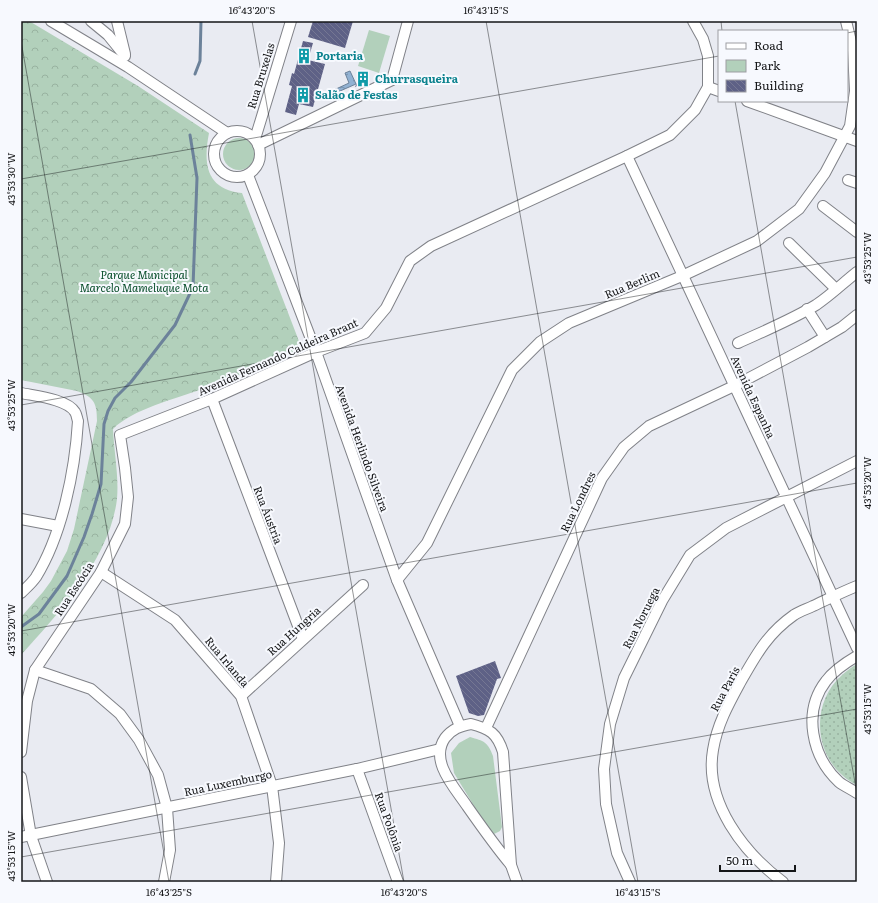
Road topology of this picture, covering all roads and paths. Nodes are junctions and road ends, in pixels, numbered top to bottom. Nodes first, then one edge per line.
1 (51, 21) edge
2 (91, 21) edge
3 (117, 21) edge
4 (291, 21) edge
5 (408, 21) edge
6 (693, 21) edge
7 (846, 21) edge
8 (125, 56) junction
9 (128, 67) junction
10 (708, 87) junction
11 (718, 91) edge
12 (750, 102) edge
13 (227, 133) junction
14 (844, 137) junction
15 (857, 141) edge
16 (256, 142) junction
17 (627, 156) junction
18 (248, 175) junction
19 (823, 206) dead end
20 (857, 232) edge
21 (789, 243) dead end
22 (857, 272) edge
23 (682, 276) junction
24 (836, 289) junction
25 (807, 309) junction
26 (857, 315) edge
27 (825, 337) junction
28 (738, 344) dead end
29 (316, 352) junction
30 (734, 386) junction
31 (21, 393) edge
32 (212, 399) junction
33 (120, 435) joint
34 (857, 461) edge
35 (786, 496) junction
36 (21, 520) edge
37 (58, 526) junction
38 (101, 572) junction
39 (397, 580) junction
40 (363, 584) dead end
41 (857, 586) edge
42 (21, 593) edge
43 (834, 596) junction
44 (303, 639) junction
45 (857, 648) edge
46 (857, 656) edge
47 (35, 670) junction
48 (241, 696) junction
49 (460, 726) junction
50 (486, 728) junction
51 (440, 749) junction
52 (21, 752) edge
53 (357, 770) junction
54 (21, 777) edge
55 (272, 786) junction
56 (857, 793) edge
57 (167, 808) junction
58 (508, 833) junction
59 (26, 837) edge
60 (489, 839) junction
61 (510, 865) junction
62 (47, 882) edge
63 (164, 882) edge
64 (276, 882) edge
65 (398, 882) edge
66 (517, 882) edge
67 (630, 882) edge
68 (783, 882) edge

1 - 9 street
2 - 8 street
3 - 8 street
4 - 16 street, Rua Bruxelas
5 - 16 street
6 - 10 street
7 - 14 street, Rua Berlim
8 - 9 street
9 - 13 street
10 - 11 street
10 - 17 street, Avenida Fernando Caldeira Brant
12 - 14 street
13 - 16 street
13 - 18 street
14 - 15 street
14 - 23 street, Rua Berlim
16 - 18 street
17 - 23 street, Avenida Espanha
17 - 29 street, Avenida Fernando Caldeira Brant
18 - 29 street, Avenida Herlindo Silveira
19 - 20 street
21 - 24 street
22 - 24 street
23 - 30 street, Avenida Espanha
23 - 39 street, Rua Berlim
24 - 25 street
25 - 27 street
25 - 28 street
26 - 27 street, Rua Londres
27 - 30 street, Rua Londres
29 - 32 street, Avenida Fernando Caldeira Brant
29 - 39 street, Avenida Herlindo Silveira
30 - 35 street, Avenida Espanha
30 - 50 street, Rua Londres
31 - 37 street
32 - 33 street, Avenida Fernando Caldeira Brant
32 - 44 street, Rua Áustria
33 - 38 street, Rua Escócia
34 - 35 street, Rua Noruega
35 - 43 street, Avenida Espanha
35 - 67 street, Rua Noruega
36 - 37 street
37 - 42 street
38 - 47 street, Rua Escócia
38 - 48 street, Rua Irlanda
39 - 49 street, Avenida Herlindo Silveira
40 - 44 street, Rua Hungria
41 - 43 street, Rua Paris
43 - 45 street, Avenida Espanha
43 - 68 street, Rua Paris
44 - 48 street, Rua Hungria
46 - 56 street
47 - 52 street, Rua Escócia
47 - 57 street
48 - 55 street, Rua Irlanda
49 - 50 street
49 - 51 street
50 - 58 street
51 - 53 street, Rua Luxemburgo
51 - 60 street
53 - 55 street, Rua Luxemburgo
53 - 65 street, Rua Polônia
54 - 59 street
55 - 57 street, Rua Luxemburgo
55 - 64 street, Rua Irlanda
57 - 59 street, Rua Luxemburgo
57 - 63 street
58 - 60 street
58 - 61 street
59 - 62 street
60 - 61 street
61 - 66 street

